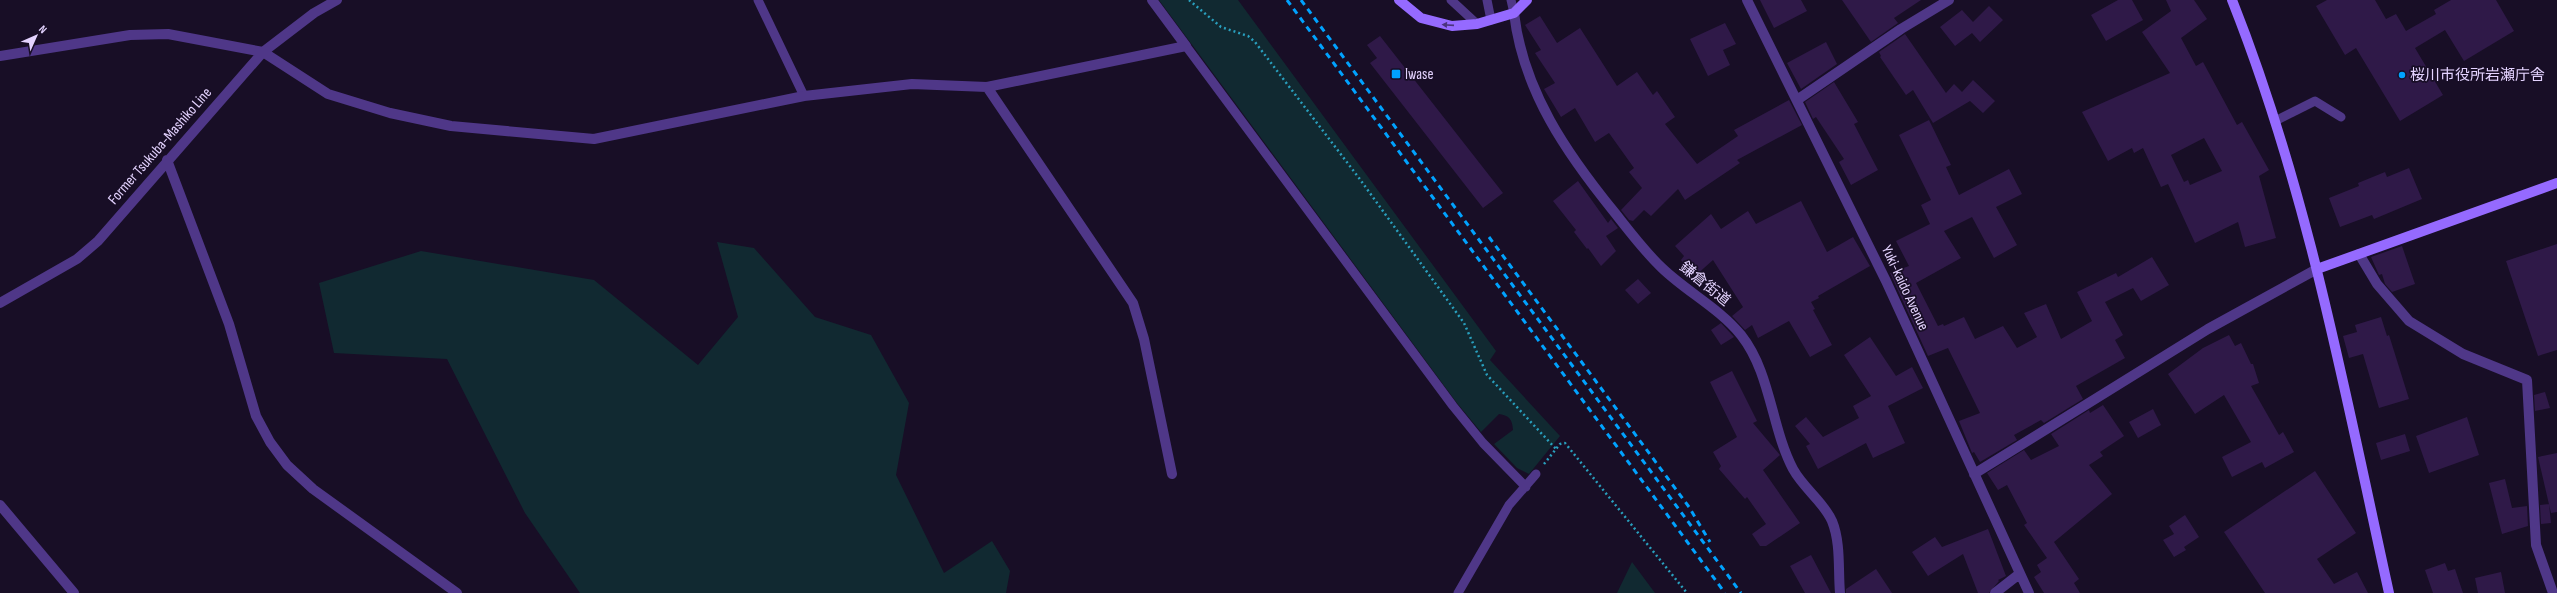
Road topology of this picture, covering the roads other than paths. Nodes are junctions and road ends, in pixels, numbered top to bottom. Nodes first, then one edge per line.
1 (337, 0) edge
2 (758, 0) edge
3 (1152, 0) edge
4 (1398, 0) edge
5 (1451, 0) edge
6 (1487, 0) edge
7 (1511, 0) edge
8 (1527, 0) edge
9 (1747, 0) edge
10 (1949, 0) edge
11 (2232, 0) edge
12 (1514, 13) junction
13 (1491, 20) junction
14 (1477, 24) junction
15 (1186, 46) junction
16 (263, 52) junction
17 (0, 56) edge
18 (987, 87) junction
19 (804, 96) junction
20 (1797, 100) junction
21 (2341, 117) dead end
22 (2275, 121) junction
23 (167, 160) junction
24 (2557, 183) edge
25 (2359, 254) junction
26 (2318, 269) junction
27 (0, 303) edge
28 (1172, 474) dead end
29 (1536, 474) road end
30 (1974, 474) junction
31 (1526, 487) junction
32 (0, 505) edge
33 (2018, 575) junction
34 (74, 593) edge
35 (457, 593) edge
36 (1458, 593) edge
37 (1840, 593) edge
38 (1995, 593) edge
39 (2029, 593) edge
40 (2389, 593) edge
41 (2553, 593) edge

1 - 16 street, Former Tsukuba-Mashiko Line
2 - 19 lane
3 - 15 street
14 -> 4 street
5 - 14 lane
6 - 13 lane
7 - 12 lane
8 - 12 street
9 - 20 street, Yuki-kaido Avenue
10 - 20 street
11 - 22 street
12 - 13 street
12 - 37 street, 鎌倉街道
13 - 14 street
15 - 18 street
15 - 31 lane
16 - 17 street
16 - 19 street
16 - 23 street, Former Tsukuba-Mashiko Line
18 - 19 street
18 - 28 street
20 - 30 street, Yuki-kaido Avenue
21 - 22 lane
22 - 26 street
23 - 27 street, Former Tsukuba-Mashiko Line
23 - 35 street
24 - 25 street
25 - 26 street
25 - 41 street
26 - 30 street
26 - 40 street
29 - 31 lane
30 - 33 street, Yuki-kaido Avenue
31 - 36 lane
32 - 34 street
33 - 38 street
33 - 39 street, Yuki-kaido Avenue

